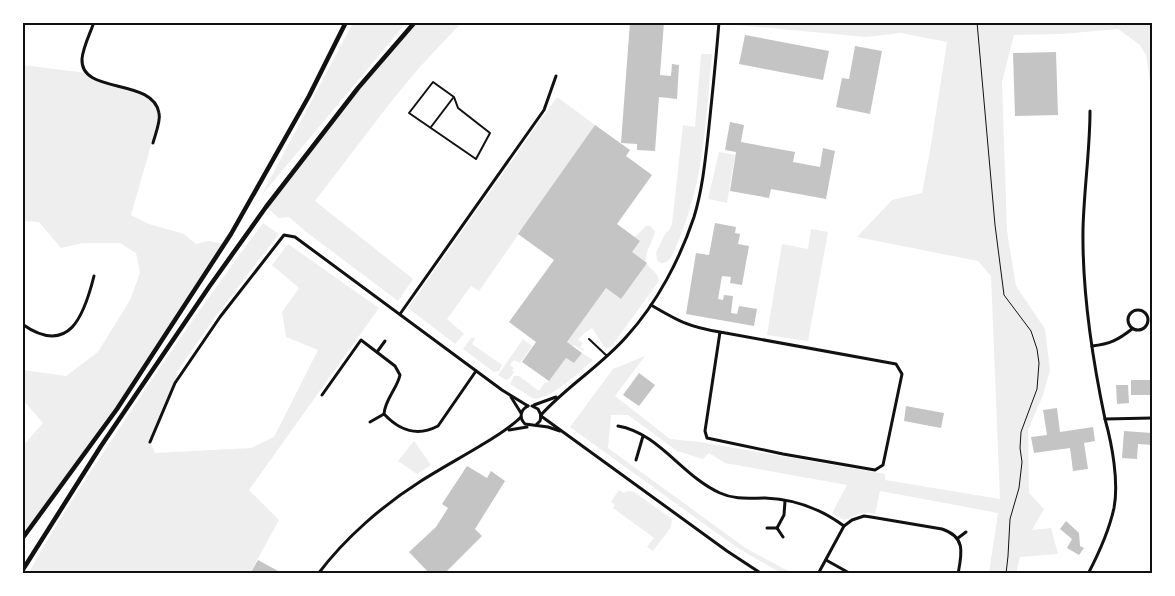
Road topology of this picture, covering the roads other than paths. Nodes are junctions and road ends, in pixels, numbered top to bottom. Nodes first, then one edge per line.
1 (94, 22) edge
2 (346, 22) edge
3 (415, 22) edge
4 (719, 22) edge
5 (556, 76) dead end
6 (454, 97) junction
7 (1090, 111) dead end
8 (431, 127) junction
9 (153, 143) dead end
10 (94, 276) dead end
11 (650, 305) junction
12 (400, 314) junction
13 (22, 324) edge
14 (1132, 329) junction
15 (720, 332) junction
16 (589, 339) dead end
17 (385, 341) dead end
18 (1092, 346) junction
19 (377, 352) junction
20 (607, 356) junction
21 (476, 371) junction
22 (322, 395) dead end
23 (510, 396) junction
24 (560, 396) junction
25 (530, 406) junction
26 (384, 414) junction
27 (521, 415) junction
28 (541, 416) junction
29 (1105, 418) junction
30 (1152, 418) edge
31 (370, 422) dead end
32 (536, 425) junction
33 (530, 426) junction
34 (618, 426) dead end
35 (506, 430) junction
36 (563, 432) junction
37 (643, 436) junction
38 (150, 442) dead end
39 (636, 460) dead end
40 (785, 501) junction
41 (844, 526) junction
42 (767, 528) dead end
43 (777, 528) junction
44 (966, 532) dead end
45 (783, 537) dead end
46 (958, 538) junction
47 (22, 539) edge
48 (826, 560) junction
49 (22, 571) edge
50 (318, 574) edge
51 (762, 574) edge
52 (818, 574) edge
53 (851, 574) edge
54 (958, 574) edge
55 (1088, 574) edge

1 - 9 street
2 - 47 main road
3 - 49 main road
4 - 11 street
5 - 12 street
6 - 8 lane
6 - 8 lane
6 - 8 lane
7 - 18 street
10 - 13 street
11 - 15 street
11 - 20 street
12 - 21 street
12 - 38 street
14 - 14 street
14 - 18 street
15 - 15 street
16 - 20 lane
17 - 19 street
18 - 29 street
19 - 22 street
19 - 26 street
20 - 24 street
21 - 23 street
21 - 26 street
23 - 25 street
23 - 27 street
24 - 25 street
24 - 28 street
25 - 27 street
25 - 28 street
26 - 31 street
27 - 33 street
27 - 35 street
28 - 32 street
28 - 36 street
29 - 30 street
29 - 55 street
32 - 33 street
32 - 36 street
33 - 35 street
34 - 37 street
35 - 50 street
36 - 51 street
37 - 39 street
37 - 40 street
40 - 41 street
40 - 43 street
41 - 46 street
41 - 48 street
42 - 43 street
43 - 45 street
44 - 46 street
46 - 54 street
48 - 52 street
48 - 53 street

